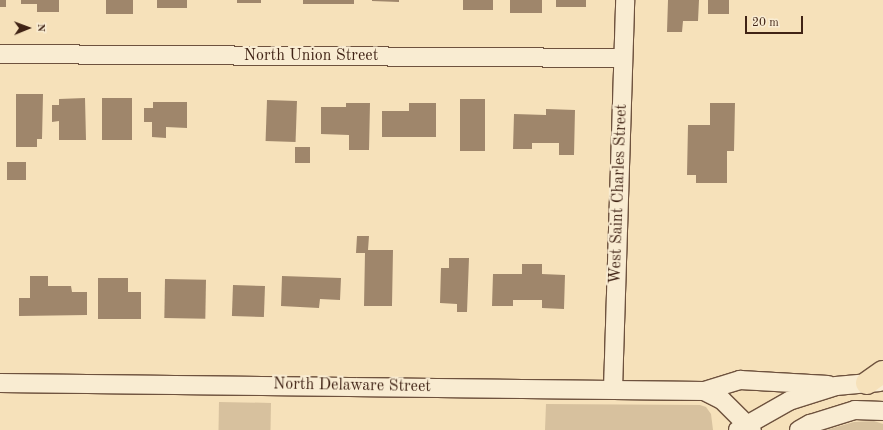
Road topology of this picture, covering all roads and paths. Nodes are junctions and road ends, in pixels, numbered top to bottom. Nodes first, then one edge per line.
1 (625, 0) edge
2 (0, 54) edge
3 (623, 58) junction
4 (878, 379) edge
5 (0, 383) edge
6 (836, 386) junction
7 (613, 389) junction
8 (704, 391) junction
9 (883, 411) edge
10 (746, 428) edge
11 (800, 430) edge

1 - 3 street, West Saint Charles Street
2 - 3 street, North Union Street
3 - 7 street, West Saint Charles Street
4 - 6 street
5 - 7 street, North Delaware Street
6 - 8 street, North Delaware Street
6 - 10 street
7 - 8 street, North Delaware Street
8 - 10 street, North Delaware Street
9 - 11 street

